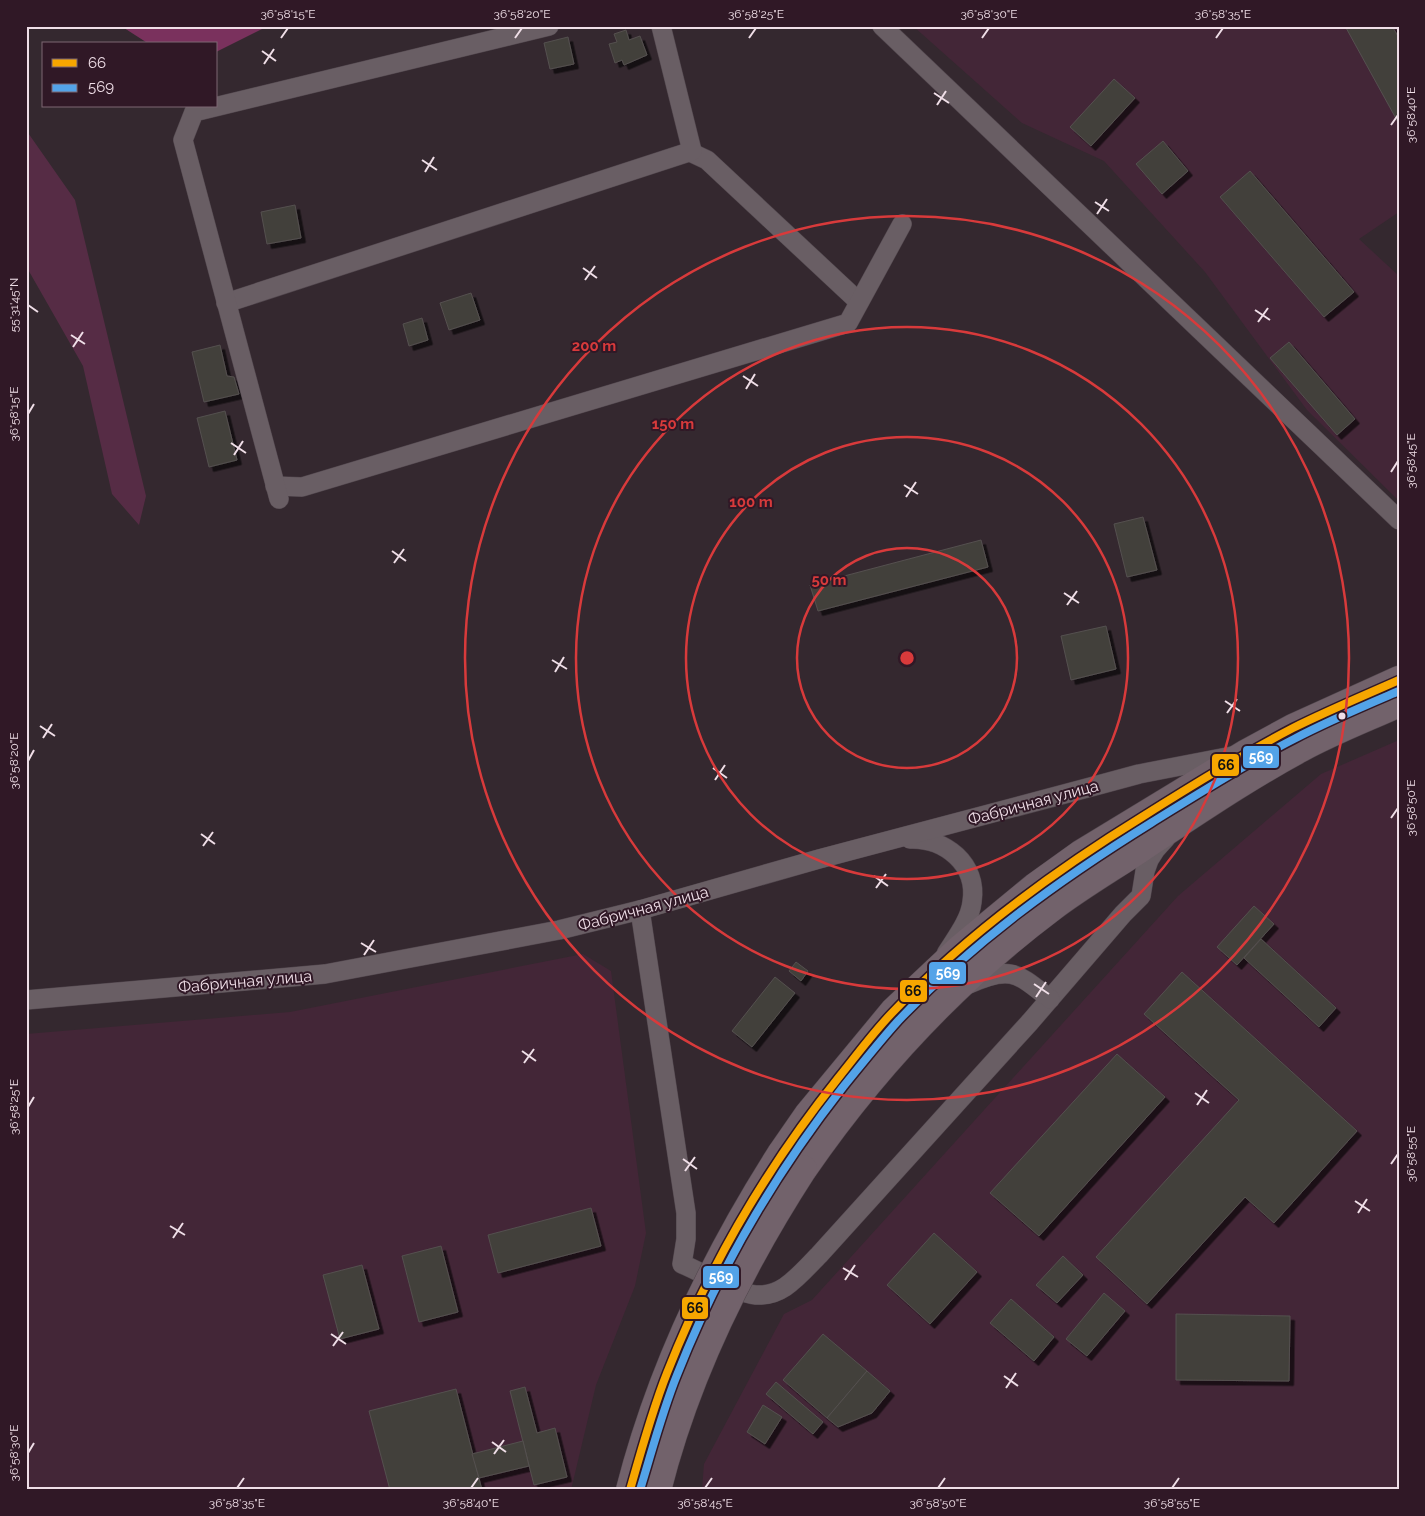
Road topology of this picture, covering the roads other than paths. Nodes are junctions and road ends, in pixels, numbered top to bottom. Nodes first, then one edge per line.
1 (549, 26) edge
2 (661, 26) edge
3 (882, 26) edge
4 (218, 106) edge
5 (211, 108) edge
6 (690, 152) junction
7 (902, 224) dead end
8 (859, 302) junction
9 (226, 303) junction
10 (1399, 520) edge
11 (1399, 680) edge
12 (1399, 703) edge
13 (1247, 753) junction
14 (1183, 820) junction
15 (894, 839) junction
16 (640, 910) junction
17 (936, 970) junction
18 (1050, 999) junction
19 (26, 1000) edge
20 (944, 1000) junction
21 (630, 1490) edge
22 (657, 1490) edge

1 - 4 street
2 - 6 street
3 - 10 street
5 - 9 street
6 - 8 street
6 - 9 street
7 - 8 street
8 - 9 street
11 - 13 highway
12 - 14 highway
13 - 15 street, Фабричная улица
13 - 17 highway
14 - 18 street
14 - 20 highway
15 - 16 street, Фабричная улица
15 - 17 street
16 - 18 street
16 - 19 street, Фабричная улица
17 - 21 highway, bridge
18 - 20 street
20 - 22 highway, bridge

